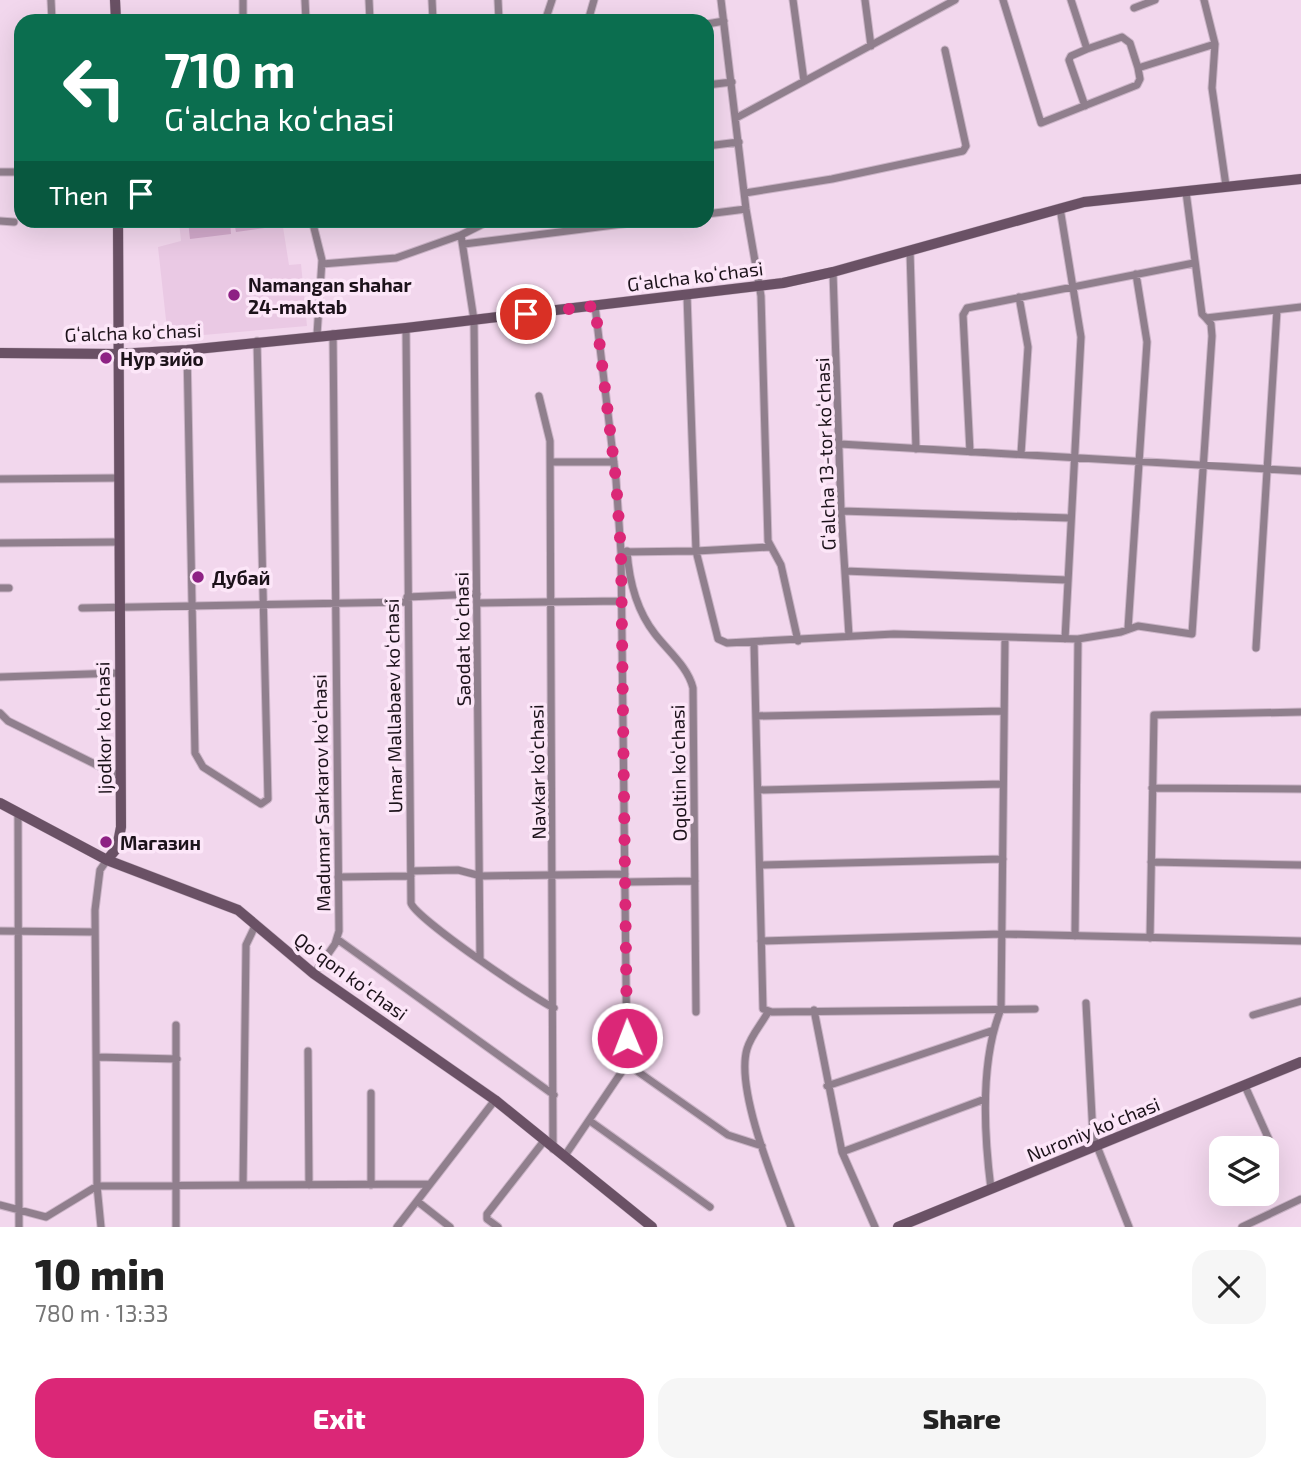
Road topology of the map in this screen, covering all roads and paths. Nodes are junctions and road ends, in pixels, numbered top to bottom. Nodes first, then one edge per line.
1 (721, 0) edge
2 (793, 0) edge
3 (865, 0) edge
4 (934, 0) edge
5 (955, 0) edge
6 (1003, 0) edge
7 (1072, 0) edge
8 (1156, 0) edge
9 (1204, 0) edge
10 (1134, 8) dead end
11 (935, 10) junction
12 (724, 21) junction
13 (714, 23) edge
14 (1215, 44) junction
15 (871, 46) junction
16 (1087, 49) junction
17 (945, 50) dead end
18 (1138, 68) junction
19 (804, 81) junction
20 (732, 82) junction
21 (714, 84) edge
22 (1085, 106) junction
23 (736, 118) junction
24 (739, 142) junction
25 (714, 145) edge
26 (1301, 179) edge
27 (1226, 186) junction
28 (1186, 192) junction
29 (745, 193) junction
30 (1060, 208) junction
31 (746, 209) junction
32 (714, 213) edge
33 (0, 221) edge
34 (14, 222) dead end
35 (118, 228) edge
36 (314, 228) edge
37 (475, 228) edge
38 (591, 228) edge
39 (461, 235) junction
40 (464, 244) junction
41 (910, 251) junction
42 (1194, 263) junction
43 (322, 264) junction
44 (834, 272) junction
45 (1136, 274) junction
46 (759, 286) junction
47 (1074, 288) junction
48 (687, 295) junction
49 (1019, 297) junction
50 (595, 306) junction
51 (1301, 307) edge
52 (1277, 310) junction
53 (1206, 318) junction
54 (474, 320) junction
55 (405, 328) junction
56 (333, 334) junction
57 (317, 335) junction
58 (257, 341) junction
59 (187, 350) junction
60 (0, 353) edge
61 (118, 354) junction
62 (539, 396) dead end
63 (840, 444) junction
64 (916, 449) junction
65 (970, 452) junction
66 (1021, 454) junction
67 (1074, 457) junction
68 (1138, 460) junction
69 (550, 462) junction
70 (614, 462) junction
71 (1204, 466) junction
72 (1268, 469) junction
73 (1301, 471) edge
74 (117, 478) junction
75 (0, 479) edge
76 (841, 511) junction
77 (1070, 518) junction
78 (118, 542) junction
79 (0, 543) edge
80 (770, 547) junction
81 (624, 551) junction
82 (696, 551) junction
83 (845, 571) junction
84 (1066, 580) junction
85 (477, 594) junction
86 (407, 599) junction
87 (622, 601) junction
88 (550, 602) junction
89 (478, 603) junction
90 (335, 604) junction
91 (262, 606) junction
92 (192, 607) junction
93 (82, 608) dead end
94 (119, 608) junction
95 (1128, 629) junction
96 (849, 636) junction
97 (1005, 639) junction
98 (1065, 639) junction
99 (1078, 639) junction
100 (798, 640) junction
101 (754, 643) junction
102 (1256, 648) dead end
103 (119, 673) junction
104 (0, 677) edge
105 (1004, 711) junction
106 (1301, 712) edge
107 (0, 713) edge
108 (756, 716) junction
109 (121, 777) junction
110 (1003, 784) junction
111 (1152, 788) junction
112 (1301, 789) edge
113 (758, 790) junction
114 (0, 803) edge
115 (18, 813) junction
116 (1003, 859) junction
117 (107, 860) junction
118 (1151, 862) junction
119 (760, 864) junction
120 (1301, 864) edge
121 (411, 873) junction
122 (554, 875) junction
123 (481, 876) junction
124 (338, 877) junction
125 (626, 878) junction
126 (695, 881) junction
127 (256, 924) junction
128 (0, 931) edge
129 (18, 932) junction
130 (95, 932) junction
131 (1002, 934) junction
132 (1075, 936) junction
133 (1150, 938) junction
134 (337, 939) junction
135 (761, 941) junction
136 (1301, 941) edge
137 (480, 958) junction
138 (314, 974) junction
139 (1301, 1001) edge
140 (1086, 1003) dead end
141 (554, 1008) junction
142 (1001, 1009) junction
143 (1035, 1009) dead end
144 (814, 1010) junction
145 (696, 1012) dead end
146 (770, 1012) junction
147 (1253, 1015) dead end
148 (176, 1025) dead end
149 (994, 1030) junction
150 (308, 1051) dead end
151 (96, 1057) junction
152 (177, 1059) junction
153 (1301, 1062) edge
154 (627, 1064) junction
155 (827, 1086) junction
156 (1245, 1086) junction
157 (371, 1093) dead end
158 (554, 1095) junction
159 (985, 1099) junction
160 (495, 1100) junction
161 (590, 1121) junction
162 (1267, 1136) edge
163 (544, 1141) junction
164 (762, 1146) junction
165 (1096, 1147) junction
166 (553, 1149) junction
167 (842, 1152) junction
168 (564, 1157) junction
169 (430, 1184) junction
170 (243, 1185) junction
171 (309, 1185) junction
172 (371, 1185) junction
173 (97, 1186) junction
174 (176, 1186) junction
175 (991, 1189) junction
176 (1301, 1199) edge
177 (417, 1201) junction
178 (0, 1205) edge
179 (710, 1207) dead end
180 (19, 1211) junction
181 (19, 1227) edge
182 (101, 1227) edge
183 (176, 1227) edge
184 (397, 1227) edge
185 (450, 1227) edge
186 (498, 1227) edge
187 (652, 1227) edge
188 (791, 1227) edge
189 (875, 1227) edge
190 (898, 1227) edge
191 (1129, 1227) edge
192 (1242, 1227) edge

1 - 12 street
2 - 19 street
3 - 15 street
4 - 11 street
5 - 11 street
6 - 22 street
7 - 16 street
8 - 10 street
9 - 14 street
11 - 15 street
12 - 13 street
12 - 20 street
14 - 18 street
14 - 27 street
15 - 19 street
16 - 18 street
16 - 22 street
17 - 29 street
18 - 22 street
19 - 23 street
20 - 21 street
20 - 23 street
23 - 24 street
24 - 25 street
24 - 29 street
26 - 27 street, Gʻalcha koʻchasi
27 - 28 street, Gʻalcha koʻchasi
28 - 30 street, Gʻalcha koʻchasi
28 - 42 street
29 - 31 street
30 - 41 street, Gʻalcha koʻchasi
30 - 47 street
31 - 32 street
31 - 46 street
33 - 34 street
35 - 61 street, Ijodkor koʻchasi
36 - 43 street
37 - 39 street
38 - 40 street
39 - 40 street, Saodat koʻchasi
39 - 43 street
40 - 54 street, Saodat koʻchasi
41 - 44 street, Gʻalcha koʻchasi
41 - 64 street
42 - 45 street
42 - 53 street
43 - 57 street
44 - 46 street, Gʻalcha koʻchasi
44 - 63 street, Gʻalcha 13-tor koʻchasi
45 - 47 street
45 - 68 street
46 - 48 street, Gʻalcha koʻchasi
46 - 80 street
47 - 49 street
47 - 67 street
48 - 50 street, Gʻalcha koʻchasi
48 - 82 street
49 - 65 street
49 - 66 street
50 - 54 street, Gʻalcha koʻchasi
50 - 70 street
51 - 52 street
52 - 53 street
52 - 72 street
53 - 71 street
54 - 55 street, Gʻalcha koʻchasi
54 - 85 street, Saodat koʻchasi
55 - 56 street, Gʻalcha koʻchasi
55 - 86 street, Umar Mallabaev koʻchasi
56 - 57 street, Gʻalcha koʻchasi
56 - 90 street, Madumar Sarkarov koʻchasi
57 - 58 street, Gʻalcha koʻchasi
58 - 59 street, Gʻalcha koʻchasi
58 - 91 street
59 - 61 street, Gʻalcha koʻchasi
59 - 92 street
60 - 61 street, Gʻalcha koʻchasi
61 - 74 street, Ijodkor koʻchasi
62 - 69 street, Navkar koʻchasi
63 - 64 street
63 - 76 street, Gʻalcha 13-tor koʻchasi
64 - 65 street
65 - 66 street
66 - 67 street
67 - 68 street
67 - 77 street
68 - 71 street
68 - 95 street
69 - 70 street
69 - 88 street, Navkar koʻchasi
70 - 81 street
71 - 72 street
71 - 95 street
72 - 73 street
72 - 102 street
74 - 75 street
74 - 78 street, Ijodkor koʻchasi
76 - 77 street
76 - 83 street, Gʻalcha 13-tor koʻchasi
77 - 84 street
78 - 79 street
78 - 94 street, Ijodkor koʻchasi
80 - 82 street
80 - 100 street
81 - 82 street
81 - 87 street
81 - 126 street, Oqoltin koʻchasi
82 - 101 street
83 - 84 street
83 - 96 street, Gʻalcha 13-tor koʻchasi
84 - 98 street
85 - 86 street
85 - 89 street, Saodat koʻchasi
86 - 90 street
86 - 121 street, Umar Mallabaev koʻchasi
87 - 88 street
87 - 125 street
88 - 89 street
88 - 122 street, Navkar koʻchasi
89 - 123 street, Saodat koʻchasi
90 - 91 street
90 - 124 street, Madumar Sarkarov koʻchasi
91 - 92 street
91 - 92 street
92 - 94 street
93 - 94 street
94 - 103 street, Ijodkor koʻchasi
95 - 99 street
96 - 97 street
96 - 100 street
97 - 98 street
97 - 105 street
98 - 99 street
99 - 132 street
100 - 101 street
101 - 108 street
103 - 104 street
103 - 109 street, Ijodkor koʻchasi
105 - 108 street
105 - 110 street
106 - 111 street
107 - 109 street
108 - 113 street
109 - 117 street, Ijodkor koʻchasi
110 - 113 street
110 - 116 street
111 - 112 street
111 - 118 street
113 - 119 street
114 - 115 street, Qoʻqon koʻchasi
115 - 117 street, Qoʻqon koʻchasi
115 - 129 street
116 - 119 street
116 - 131 street
117 - 127 street, Qoʻqon koʻchasi
117 - 130 street, Ijodkor koʻchasi
118 - 120 street
118 - 133 street
119 - 135 street
121 - 123 street
121 - 124 street
121 - 137 street, Umar Mallabaev koʻchasi
122 - 123 street
122 - 125 street
122 - 141 street, Navkar koʻchasi
123 - 137 street, Saodat koʻchasi
124 - 134 street, Madumar Sarkarov koʻchasi
125 - 126 street
125 - 154 street
126 - 145 street, Oqoltin koʻchasi
127 - 138 street, Qoʻqon koʻchasi
127 - 170 street
128 - 129 street
129 - 130 street
129 - 180 street
130 - 151 street, Ijodkor koʻchasi
131 - 132 street
131 - 135 street
131 - 142 street
132 - 133 street
133 - 136 street
134 - 138 street, Madumar Sarkarov koʻchasi
134 - 158 street
135 - 146 street
137 - 141 street, Umar Mallabaev koʻchasi
138 - 160 street, Qoʻqon koʻchasi
139 - 147 street
140 - 165 street
141 - 158 street, Navkar koʻchasi
142 - 143 street
142 - 144 street
142 - 149 street
144 - 146 street
144 - 155 street
146 - 164 street
148 - 152 street
149 - 155 street
149 - 159 street
150 - 171 street
151 - 152 street
151 - 173 street, Ijodkor koʻchasi
152 - 174 street
153 - 156 street, Nuroniy koʻchasi
154 - 161 street
154 - 164 street
155 - 167 street
156 - 162 street
156 - 165 street, Nuroniy koʻchasi
157 - 172 street
158 - 166 street, Navkar koʻchasi
159 - 167 street
159 - 175 street
160 - 163 street, Qoʻqon koʻchasi
160 - 169 street
161 - 168 street
161 - 179 street
163 - 166 street, Qoʻqon koʻchasi
163 - 186 street
164 - 188 street
165 - 175 street, Nuroniy koʻchasi
165 - 191 street
166 - 168 street, Qoʻqon koʻchasi
167 - 189 street
168 - 187 street, Qoʻqon koʻchasi
169 - 172 street
169 - 177 street
170 - 171 street
170 - 174 street
171 - 172 street
173 - 174 street
173 - 180 street
173 - 182 street, Ijodkor koʻchasi
174 - 183 street
175 - 190 street, Nuroniy koʻchasi
176 - 192 street
177 - 184 street
177 - 185 street
178 - 180 street
180 - 181 street

